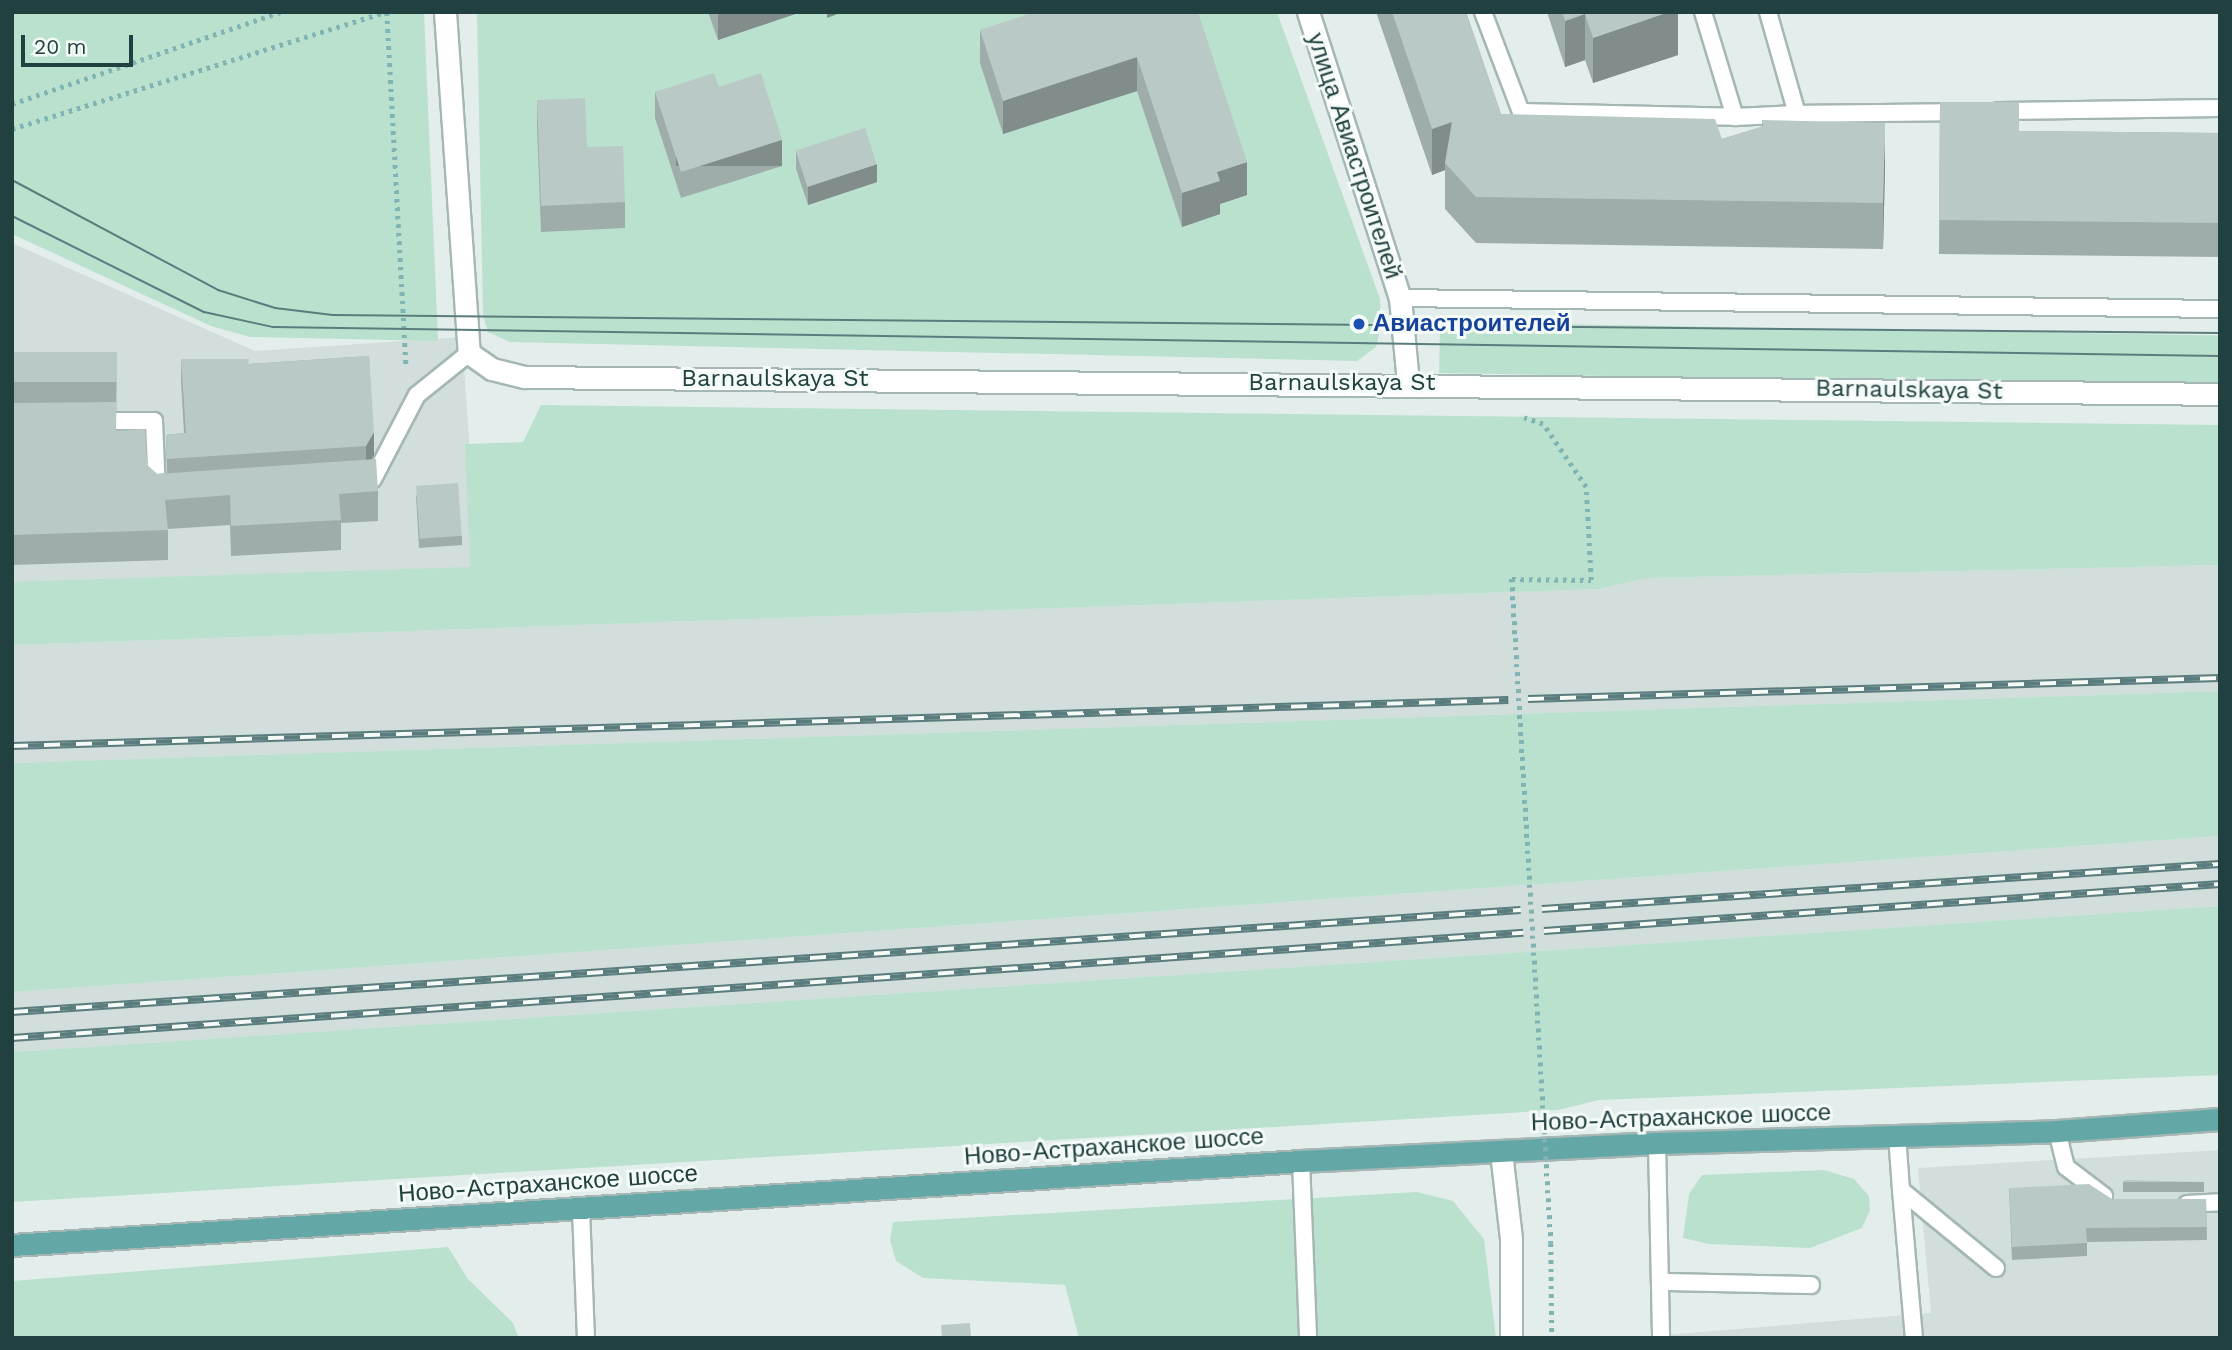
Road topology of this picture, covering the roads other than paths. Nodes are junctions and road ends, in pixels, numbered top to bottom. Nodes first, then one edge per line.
1 (445, 12) edge
2 (1308, 12) edge
3 (1483, 12) edge
4 (1703, 12) edge
5 (1768, 12) edge
6 (2220, 108) edge
7 (1797, 114) junction
8 (1735, 117) junction
9 (1400, 298) junction
10 (2220, 309) edge
11 (470, 353) junction
12 (1408, 383) junction
13 (2220, 394) edge
14 (77, 422) edge
15 (346, 481) edge
16 (171, 492) edge
17 (2220, 1119) edge
18 (2057, 1131) junction
19 (1898, 1135) junction
20 (1657, 1143) junction
21 (1501, 1152) junction
22 (1301, 1161) junction
23 (1901, 1190) junction
24 (2220, 1202) edge
25 (2121, 1203) edge
26 (2168, 1204) edge
27 (581, 1209) junction
28 (17, 1247) edge
29 (1996, 1268) dead end
30 (1663, 1282) junction
31 (1811, 1285) dead end
32 (586, 1338) edge
33 (1308, 1338) edge
34 (1511, 1338) edge
35 (1661, 1338) edge
36 (1914, 1338) edge

1 - 11 street
2 - 9 street, улица Авиастроителей
3 - 8 lane
4 - 8 lane
5 - 7 lane
6 - 7 lane
7 - 8 lane
9 - 10 lane
9 - 12 street, улица Авиастроителей
11 - 12 street, Barnaulskaya St
11 - 15 lane
12 - 13 street, Barnaulskaya St
14 - 16 lane
17 - 18 main road, Ново-Астраханское шоссе
18 - 19 main road, Ново-Астраханское шоссе
18 - 25 lane
19 - 20 main road, Ново-Астраханское шоссе
19 - 23 lane
20 - 21 main road, Ново-Астраханское шоссе
20 - 30 lane
21 - 22 main road, Ново-Астраханское шоссе
21 - 34 street
22 - 27 main road, Ново-Астраханское шоссе
22 - 33 lane
23 - 29 lane
23 - 36 lane
24 - 26 lane
27 - 28 main road, Ново-Астраханское шоссе
27 - 32 lane
30 - 31 lane
30 - 35 lane

